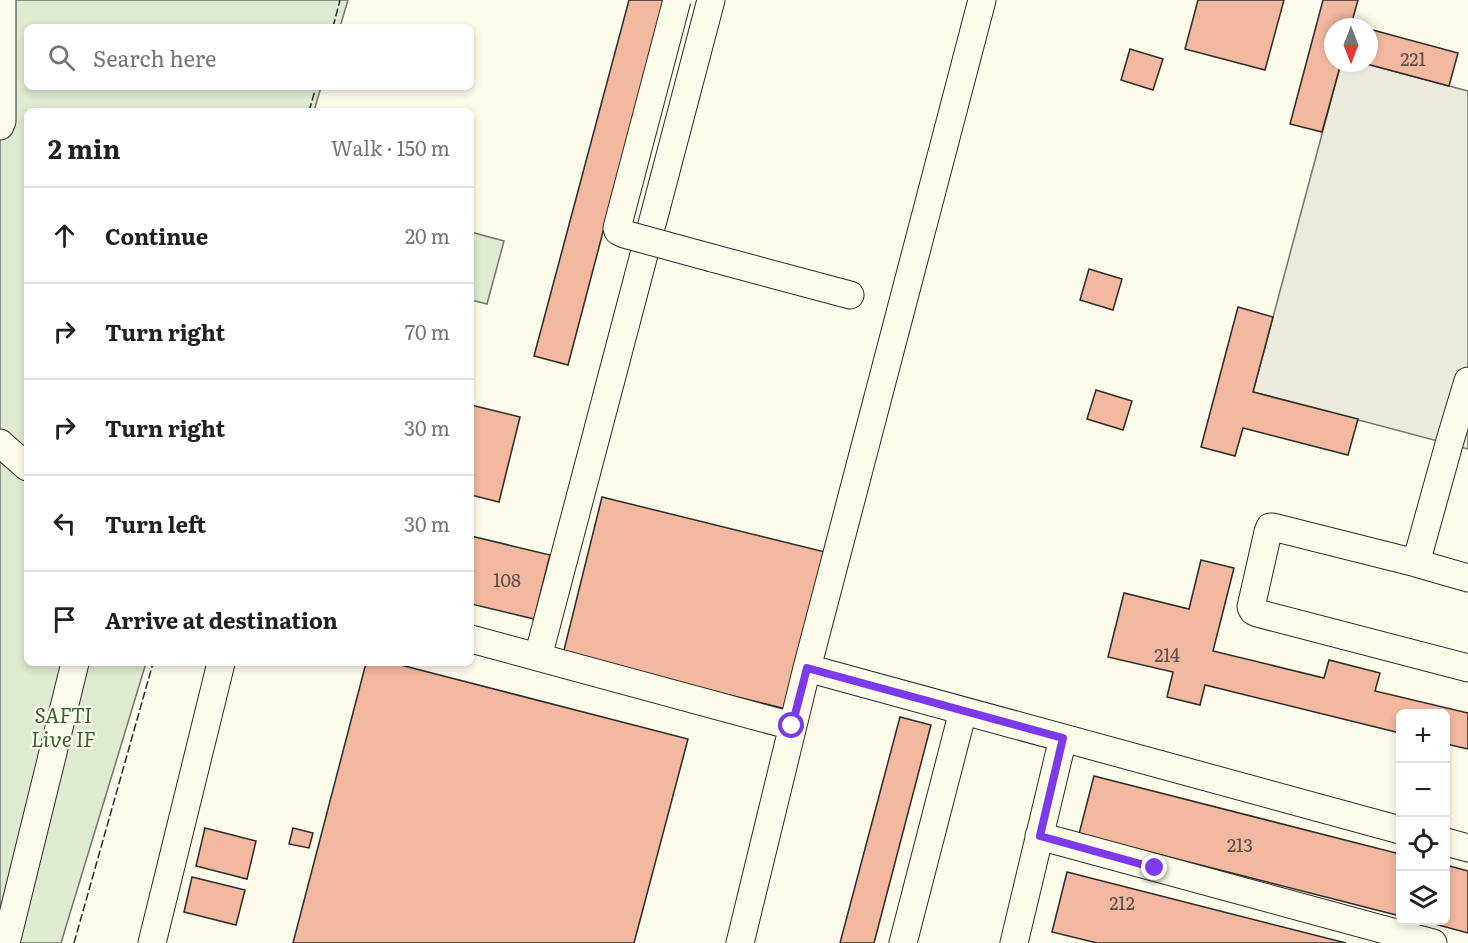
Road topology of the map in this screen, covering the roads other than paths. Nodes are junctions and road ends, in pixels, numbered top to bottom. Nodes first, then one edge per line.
1 (2, 0) edge
2 (677, 0) edge
3 (711, 0) edge
4 (982, 0) edge
5 (0, 126) edge
6 (850, 296) dead end
7 (1468, 381) edge
8 (0, 443) edge
9 (24, 464) edge
10 (1416, 563) junction
11 (1468, 578) edge
12 (474, 640) edge
13 (538, 657) junction
14 (74, 666) edge
15 (220, 666) edge
16 (807, 668) junction
17 (1468, 668) edge
18 (963, 711) junction
19 (792, 726) junction
20 (1063, 738) junction
21 (1396, 829) edge
22 (1040, 836) junction
23 (1450, 843) edge
24 (1468, 848) edge
25 (1021, 941) edge
26 (6, 943) edge
27 (152, 943) edge
28 (740, 943) edge
29 (903, 943) edge
30 (1433, 943) edge

1 - 5 lane
2 - 6 lane, bridge
3 - 13 lane
4 - 16 lane
7 - 10 lane
8 - 9 lane
10 - 11 lane
10 - 17 lane
12 - 13 lane
13 - 19 lane
14 - 26 lane
15 - 27 lane
16 - 18 lane
16 - 19 lane
18 - 20 lane
18 - 29 lane
19 - 28 lane
20 - 21 lane
20 - 22 lane
22 - 25 lane
22 - 30 lane
23 - 24 lane

